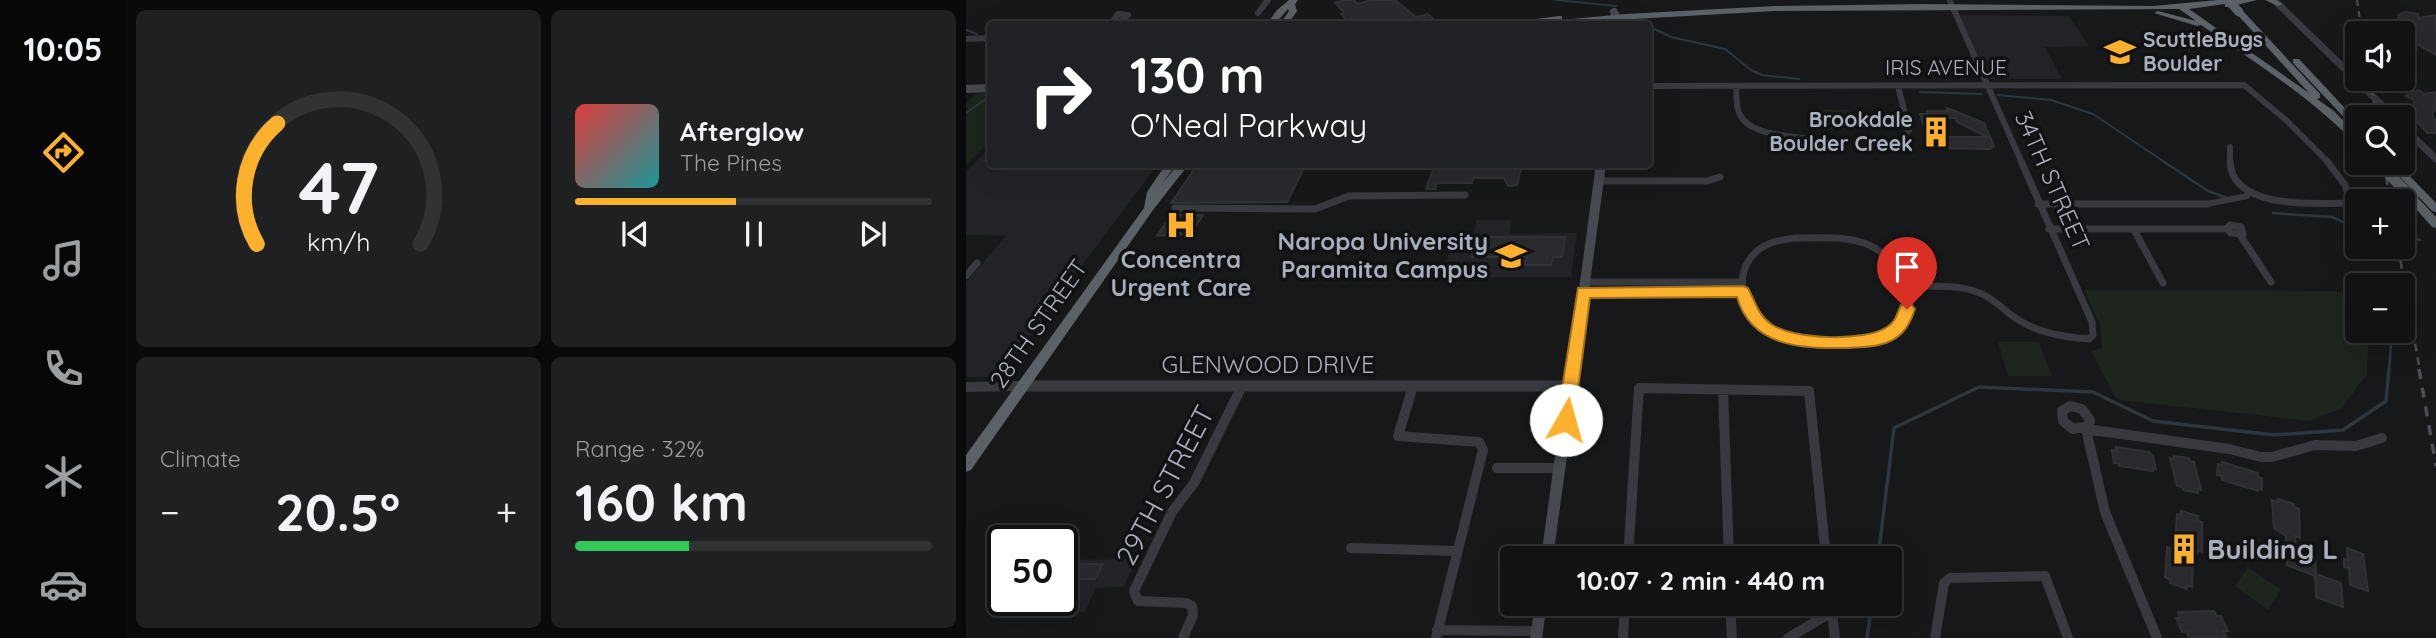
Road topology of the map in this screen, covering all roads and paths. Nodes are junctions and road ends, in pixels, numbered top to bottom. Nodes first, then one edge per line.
1 (1268, 0) edge
2 (2087, 0) edge
3 (2228, 0) edge
4 (2236, 0) edge
5 (2253, 0) edge
6 (2269, 0) edge
7 (1293, 2) edge
8 (2069, 2) edge
9 (2276, 2) edge
10 (2177, 3) edge
11 (2192, 3) edge
12 (1951, 4) edge
13 (2055, 7) junction
14 (2243, 11) junction
15 (1258, 13) dead end
16 (1617, 18) edge
17 (1272, 21) edge
18 (1286, 21) edge
19 (1564, 21) edge
20 (1584, 21) edge
21 (966, 38) edge
22 (987, 38) edge
23 (2226, 39) junction
24 (1987, 85) junction
25 (1652, 86) edge
26 (1736, 86) junction
27 (1898, 86) junction
28 (966, 87) edge
29 (987, 87) edge
30 (2382, 105) edge
31 (2342, 117) junction
32 (2345, 120) edge
33 (2415, 138) edge
34 (1810, 139) dead end
35 (2230, 147) dead end
36 (1879, 149) dead end
37 (2434, 156) edge
38 (1168, 168) edge
39 (1181, 168) edge
40 (1600, 168) edge
41 (2390, 175) edge
42 (2404, 175) edge
43 (1720, 177) dead end
44 (1599, 180) junction
45 (1465, 195) dead end
46 (2250, 195) junction
47 (2038, 204) junction
48 (2207, 204) joint
49 (1149, 208) junction
50 (1175, 208) dead end
51 (2436, 209) edge
52 (2436, 224) edge
53 (2049, 229) junction
54 (2134, 229) junction
55 (977, 263) dead end
56 (966, 276) edge
57 (1742, 282) junction
58 (2271, 282) dead end
59 (2163, 283) dead end
60 (1584, 287) junction
61 (1903, 287) junction
62 (1743, 292) junction
63 (1022, 386) junction
64 (1242, 386) junction
65 (1413, 386) junction
66 (1570, 386) junction
67 (966, 387) edge
68 (1723, 390) junction
69 (2382, 438) dead end
70 (966, 466) edge
71 (1497, 468) dead end
72 (1559, 468) junction
73 (1549, 546) edge
74 (1629, 546) edge
75 (1729, 546) edge
76 (1825, 546) edge
77 (1351, 548) dead end
78 (1457, 551) junction
79 (1539, 616) edge
80 (1624, 616) edge
81 (1731, 616) edge
82 (1820, 616) edge
83 (1833, 616) edge
84 (1437, 634) edge
85 (1537, 634) edge
86 (1183, 638) edge
87 (1623, 638) edge
88 (1732, 638) edge
89 (1788, 638) edge
90 (1835, 638) edge
91 (1935, 638) edge
92 (2068, 638) edge
93 (2157, 638) edge

1 - 15 street
2 - 8 highway
3 - 14 highway, bridge
4 - 11 highway
4 - 14 highway
5 - 11 highway
6 - 9 highway
7 - 17 highway
7 - 18 highway
8 - 10 highway
8 - 12 highway
9 - 30 street
10 - 11 highway
10 - 13 highway
10 - 23 highway
12 - 13 highway
12 - 16 highway
12 - 24 street, 34TH STREET
13 - 23 highway
14 - 31 highway
16 - 19 highway
16 - 20 highway
21 - 22 street
23 - 31 highway
24 - 27 street, IRIS AVENUE
24 - 46 street, IRIS AVENUE
24 - 47 street, 34TH STREET
25 - 26 street, IRIS AVENUE
26 - 27 street, IRIS AVENUE
26 - 34 street
27 - 36 street
28 - 29 main road
31 - 32 highway
33 - 37 street
35 - 46 street
38 - 49 highway, 28TH STREET
39 - 49 highway, 28TH STREET
40 - 44 main road
41 - 52 highway, bridge
42 - 51 highway
43 - 44 street
44 - 60 main road
45 - 50 street
46 - 48 street
47 - 48 street
47 - 53 street, 34TH STREET
49 - 63 highway, 28TH STREET
53 - 54 street
53 - 61 street, 34TH STREET
54 - 58 street
54 - 59 street
55 - 56 street
57 - 60 street
57 - 61 street
57 - 62 street
60 - 62 street
60 - 66 main road
61 - 62 street
63 - 64 street, GLENWOOD DRIVE
63 - 67 street, GLENWOOD DRIVE
63 - 70 highway, 28TH STREET
64 - 65 street, GLENWOOD DRIVE
64 - 86 street, 29TH STREET
65 - 66 street, GLENWOOD DRIVE
65 - 78 street
66 - 72 main road
68 - 74 street
68 - 75 street
68 - 76 street
69 - 93 street
71 - 72 street
72 - 73 main road
77 - 78 street
78 - 84 street
79 - 85 main road
80 - 87 street
81 - 88 street
82 - 89 street
83 - 90 street
84 - 85 street
91 - 92 street

